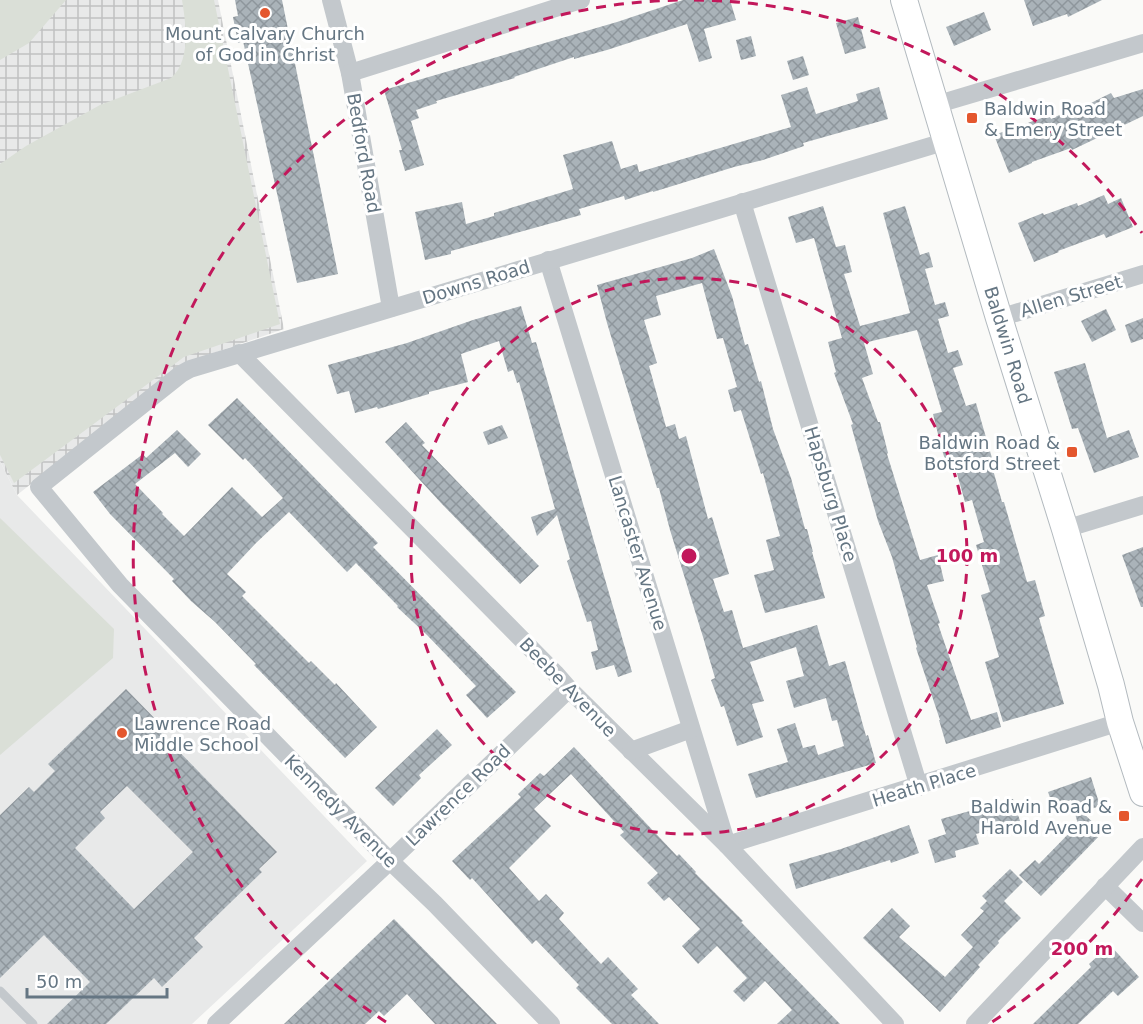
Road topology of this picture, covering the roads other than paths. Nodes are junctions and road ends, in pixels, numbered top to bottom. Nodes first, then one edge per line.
1 (331, 0) edge
2 (580, 0) edge
3 (904, 0) edge
4 (1143, 43) edge
5 (350, 73) junction
6 (935, 105) junction
7 (946, 141) junction
8 (742, 202) junction
9 (548, 260) junction
10 (1143, 274) edge
11 (391, 308) junction
12 (999, 318) junction
13 (239, 353) junction
14 (39, 487) joint
15 (1143, 505) edge
16 (1065, 529) junction
17 (569, 689) junction
18 (691, 729) junction
19 (1130, 732) edge
20 (631, 751) junction
21 (919, 787) junction
22 (1143, 793) edge
23 (727, 845) junction
24 (1143, 847) edge
25 (390, 861) junction
26 (1105, 886) junction
27 (1143, 923) edge
28 (0, 991) edge
29 (218, 1023) edge
30 (33, 1024) edge
31 (551, 1024) edge
32 (895, 1024) edge
33 (975, 1024) edge

1 - 5 street, Bedford Road
2 - 5 street
3 - 6 main road, Baldwin Road
4 - 6 street
5 - 11 street, Bedford Road
6 - 7 main road, Baldwin Road
7 - 8 street, Downs Road
7 - 12 main road, Baldwin Road
8 - 9 street, Downs Road
8 - 21 street, Hapsburg Place
9 - 11 street, Downs Road
9 - 18 street, Lancaster Avenue
10 - 12 street, Allen Street
11 - 13 street, Downs Road
12 - 16 main road, Baldwin Road
13 - 14 street, Downs Road
13 - 17 street, Beebe Avenue
14 - 25 street, Kennedy Avenue
15 - 16 street
16 - 19 main road, Baldwin Road
17 - 20 street, Beebe Avenue
17 - 25 street, Lawrence Road
18 - 20 street
18 - 23 street, Lancaster Avenue
19 - 21 street, Heath Place
19 - 22 main road, Baldwin Road
20 - 23 street, Beebe Avenue
21 - 23 street, Heath Place
23 - 32 street, Beebe Avenue
24 - 26 street
25 - 29 street, Lawrence Road
25 - 31 street, Kennedy Avenue
26 - 27 street
26 - 33 street
28 - 30 lane

